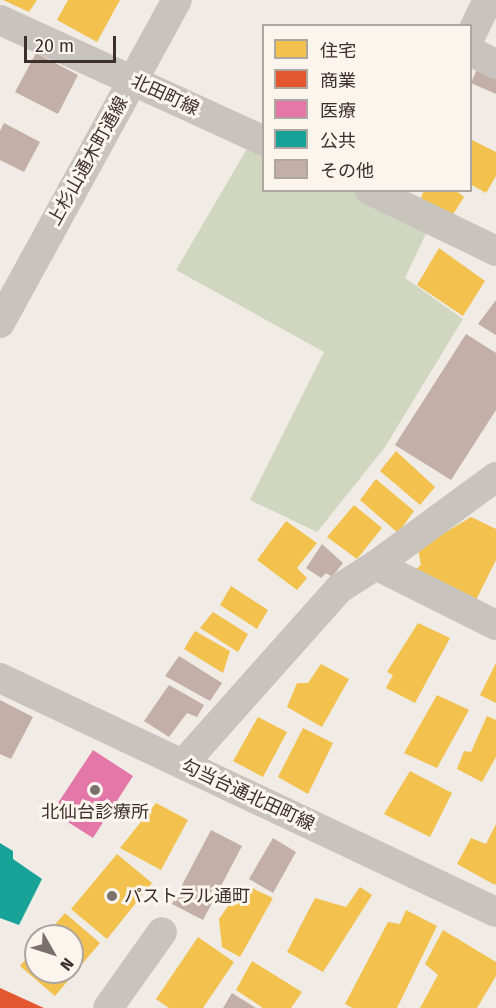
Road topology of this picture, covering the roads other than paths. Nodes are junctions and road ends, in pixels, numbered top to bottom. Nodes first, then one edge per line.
1 (177, 0) edge
2 (488, 0) edge
3 (0, 20) edge
4 (472, 35) edge
5 (472, 52) edge
6 (496, 64) edge
7 (133, 80) junction
8 (262, 140) edge
9 (385, 194) edge
10 (496, 251) edge
11 (0, 322) edge
12 (496, 477) edge
13 (376, 565) junction
14 (496, 625) edge
15 (0, 678) edge
16 (183, 764) junction
17 (496, 912) edge
18 (162, 932) dead end
19 (108, 1008) edge

1 - 7 street, 上杉山通木町通線
2 - 4 street
3 - 7 street, 北田町線
5 - 6 street
7 - 8 street, 北田町線
7 - 11 street, 上杉山通木町通線
9 - 10 street
12 - 13 street
13 - 14 street
13 - 16 street
15 - 16 street, 勾当台通北田町線
16 - 17 street, 勾当台通北田町線
18 - 19 street

